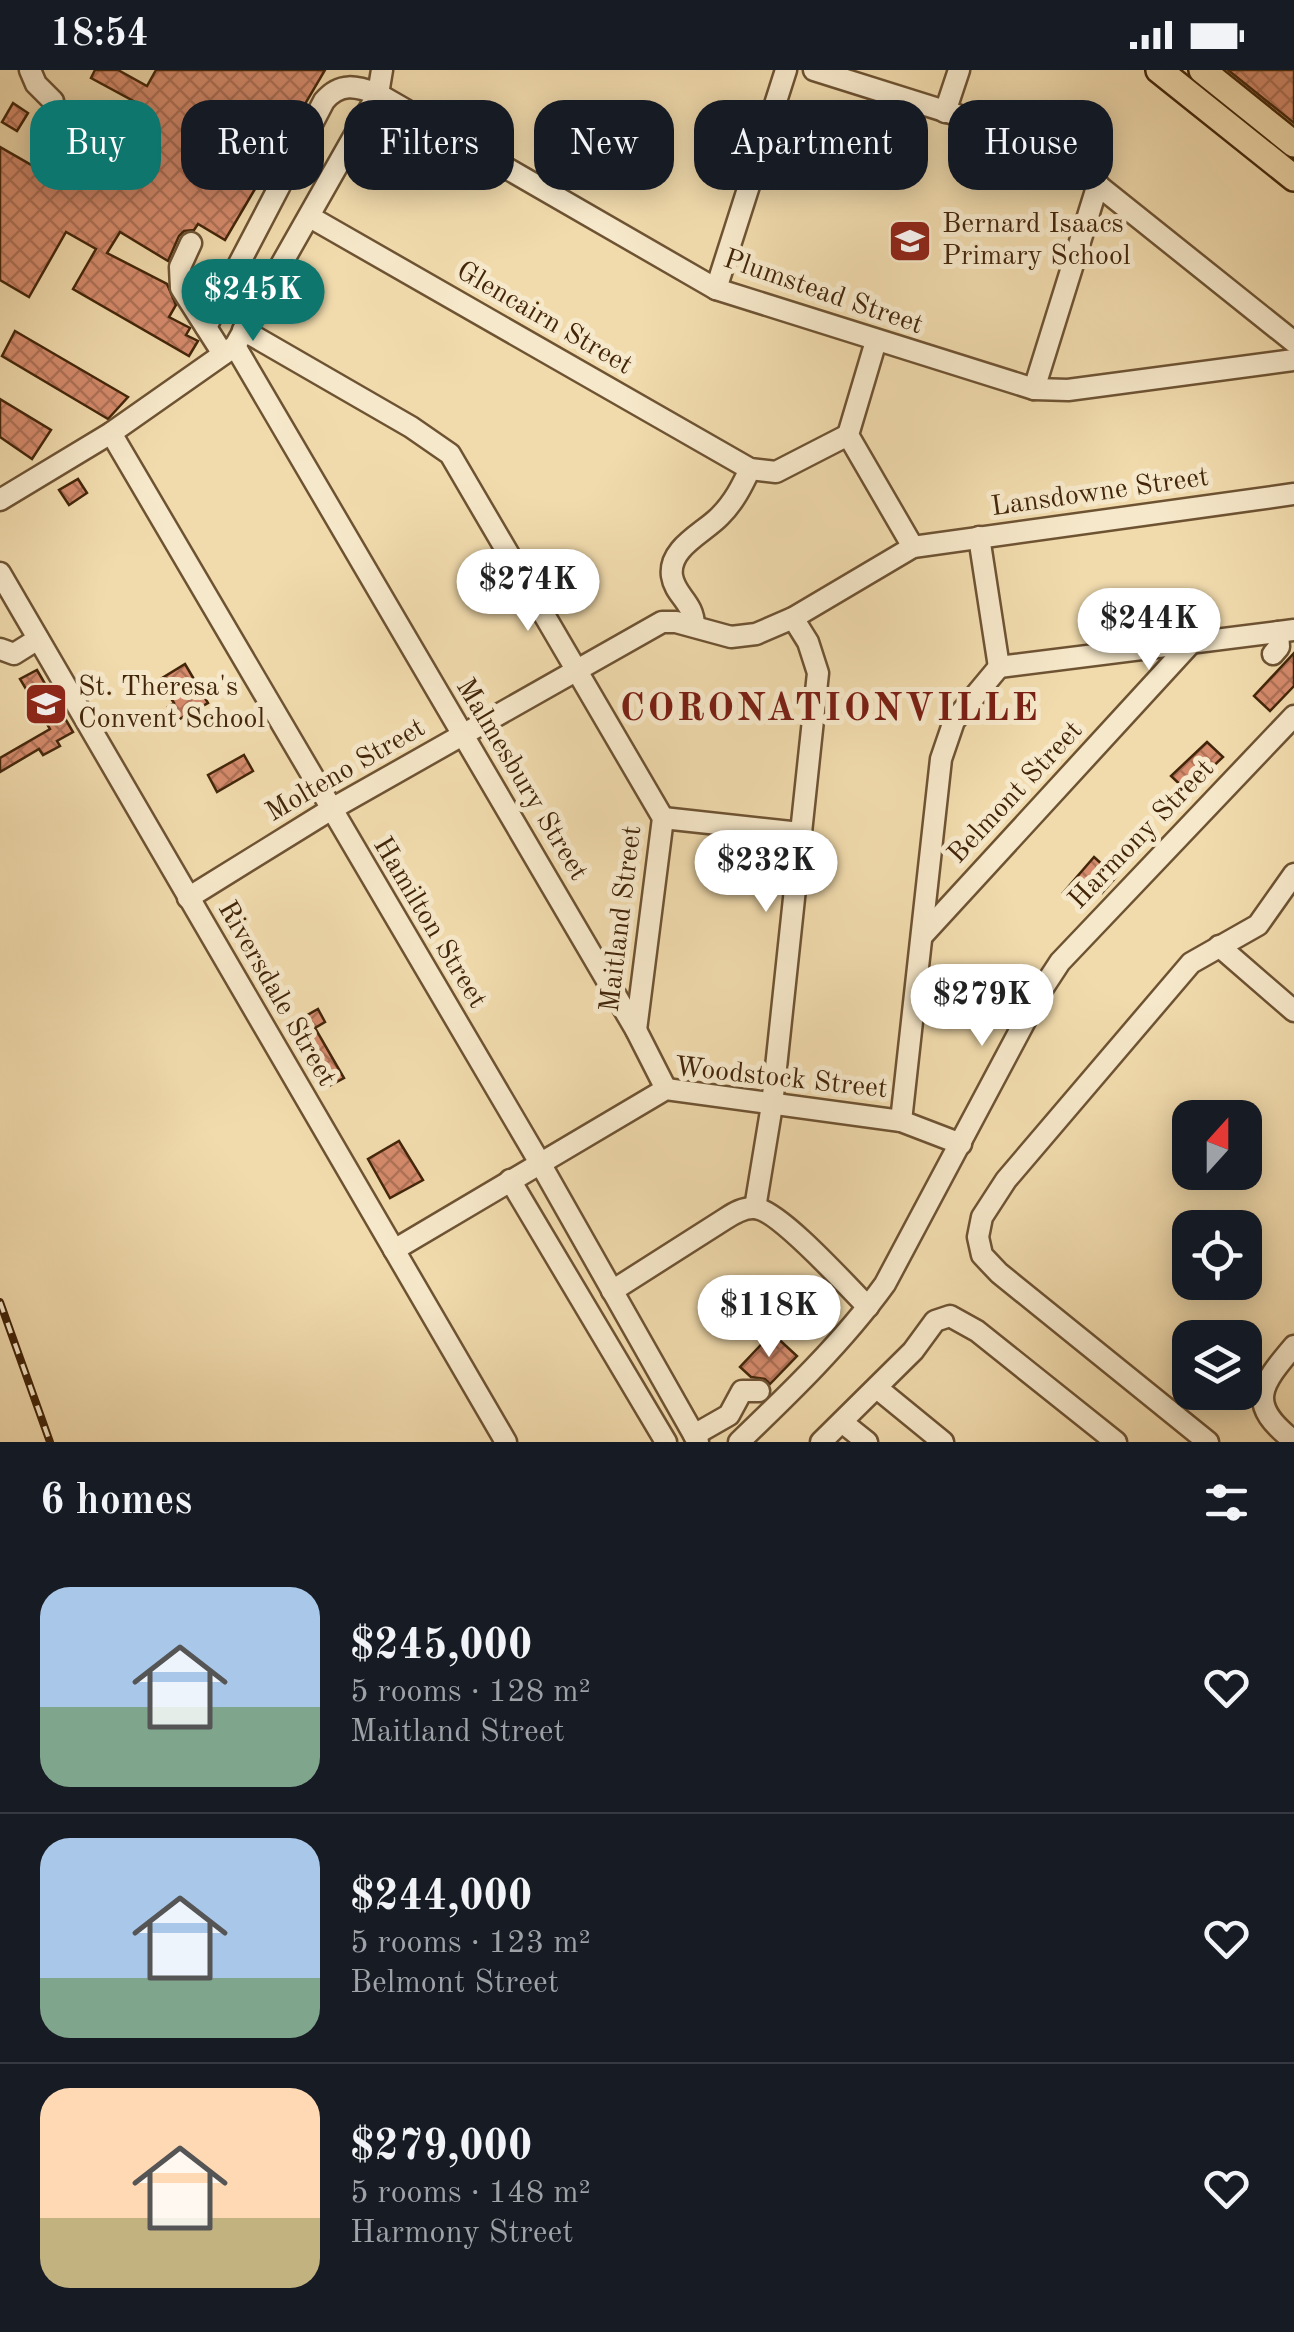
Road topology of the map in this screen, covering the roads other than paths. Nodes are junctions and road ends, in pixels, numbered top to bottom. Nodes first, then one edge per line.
1 (30, 70) edge
2 (382, 70) edge
3 (786, 70) edge
4 (814, 70) edge
5 (959, 70) edge
6 (1159, 70) edge
7 (1171, 70) edge
8 (1185, 70) edge
9 (1202, 70) edge
10 (378, 94) junction
11 (52, 100) edge
12 (945, 112) junction
13 (948, 113) edge
14 (1292, 140) edge
15 (1294, 168) edge
16 (1294, 178) edge
17 (1096, 190) edge
18 (1105, 190) edge
19 (310, 217) junction
20 (192, 243) dead end
21 (716, 289) junction
22 (206, 327) junction
23 (876, 341) junction
24 (1294, 342) edge
25 (233, 343) junction
26 (286, 355) junction
27 (1294, 360) edge
28 (256, 380) junction
29 (1034, 388) junction
30 (111, 433) junction
31 (848, 435) junction
32 (750, 468) junction
33 (1294, 494) edge
34 (0, 500) edge
35 (980, 538) junction
36 (913, 547) junction
37 (0, 573) edge
38 (794, 618) junction
39 (694, 626) junction
40 (1286, 631) edge
41 (38, 639) junction
42 (1191, 642) junction
43 (0, 649) edge
44 (1273, 654) dead end
45 (999, 667) junction
46 (577, 668) junction
47 (1294, 716) edge
48 (462, 736) junction
49 (330, 810) junction
50 (664, 818) junction
51 (800, 833) junction
52 (1294, 874) edge
53 (188, 898) junction
54 (922, 936) junction
55 (1219, 946) junction
56 (1294, 1012) edge
57 (636, 1030) junction
58 (666, 1089) junction
59 (772, 1105) junction
60 (902, 1120) junction
61 (961, 1144) junction
62 (540, 1162) junction
63 (510, 1180) junction
64 (755, 1208) junction
65 (394, 1250) junction
66 (612, 1291) junction
67 (868, 1307) junction
68 (1294, 1346) edge
69 (877, 1388) junction
70 (759, 1390) dead end
71 (842, 1422) junction
72 (696, 1439) edge
73 (1294, 1441) edge
74 (506, 1442) edge
75 (666, 1442) edge
76 (739, 1442) edge
77 (821, 1442) edge
78 (867, 1442) edge
79 (943, 1442) edge
80 (1116, 1442) edge
81 (1208, 1442) edge

1 - 11 street
2 - 10 street
3 - 21 street
4 - 12 street
5 - 12 street
6 - 16 main road
7 - 15 street
8 - 14 street
9 - 14 main road
10 - 19 street
10 - 21 street, Plumstead Street
10 - 22 street
12 - 13 street
17 - 29 street
18 - 24 street
19 - 25 street
19 - 32 street, Glencairn Street
20 - 22 street, Malmesbury Street
21 - 23 street, Plumstead Street
22 - 25 street, Malmesbury Street
23 - 29 street, Plumstead Street
23 - 31 street
25 - 26 street, Maitland Street
25 - 28 street, Malmesbury Street
25 - 30 street
26 - 28 street
26 - 46 street, Maitland Street
27 - 29 street, Plumstead Street
28 - 48 street, Malmesbury Street
30 - 34 street
30 - 49 street, Hamilton Street
31 - 32 street
31 - 36 street
32 - 39 street
33 - 35 street, Lansdowne Street
35 - 36 street, Lansdowne Street
35 - 45 street
36 - 38 street, Molteno Street
37 - 41 street, Riversdale Street
38 - 39 street, Molteno Street
38 - 51 street
39 - 46 street, Molteno Street
40 - 42 street
40 - 44 street
41 - 43 street
41 - 53 street, Riversdale Street
42 - 45 street
42 - 54 street, Belmont Street
45 - 54 street
46 - 48 street, Molteno Street
46 - 50 street, Maitland Street
47 - 61 street, Harmony Street
48 - 49 street, Molteno Street
48 - 57 street, Malmesbury Street
49 - 53 street, Molteno Street
49 - 62 street, Hamilton Street
50 - 51 street
50 - 57 street, Maitland Street
51 - 59 street
52 - 55 street
53 - 65 street, Riversdale Street
54 - 60 street
55 - 56 street
55 - 81 street
57 - 58 street, Malmesbury Street
58 - 59 street, Woodstock Street
58 - 62 street, Woodstock Street
59 - 60 street, Woodstock Street
59 - 64 street
60 - 61 street, Woodstock Street
61 - 67 street, Harmony Street
62 - 63 street, Woodstock Street
62 - 66 street, Hamilton Street
63 - 65 street, Woodstock Street
63 - 75 street
64 - 66 street
64 - 67 street
65 - 74 street, Riversdale Street
66 - 72 street, Hamilton Street
67 - 76 street, Harmony Street
68 - 73 street
69 - 71 street
69 - 79 street
69 - 80 street
70 - 72 street
71 - 77 street
71 - 78 street

